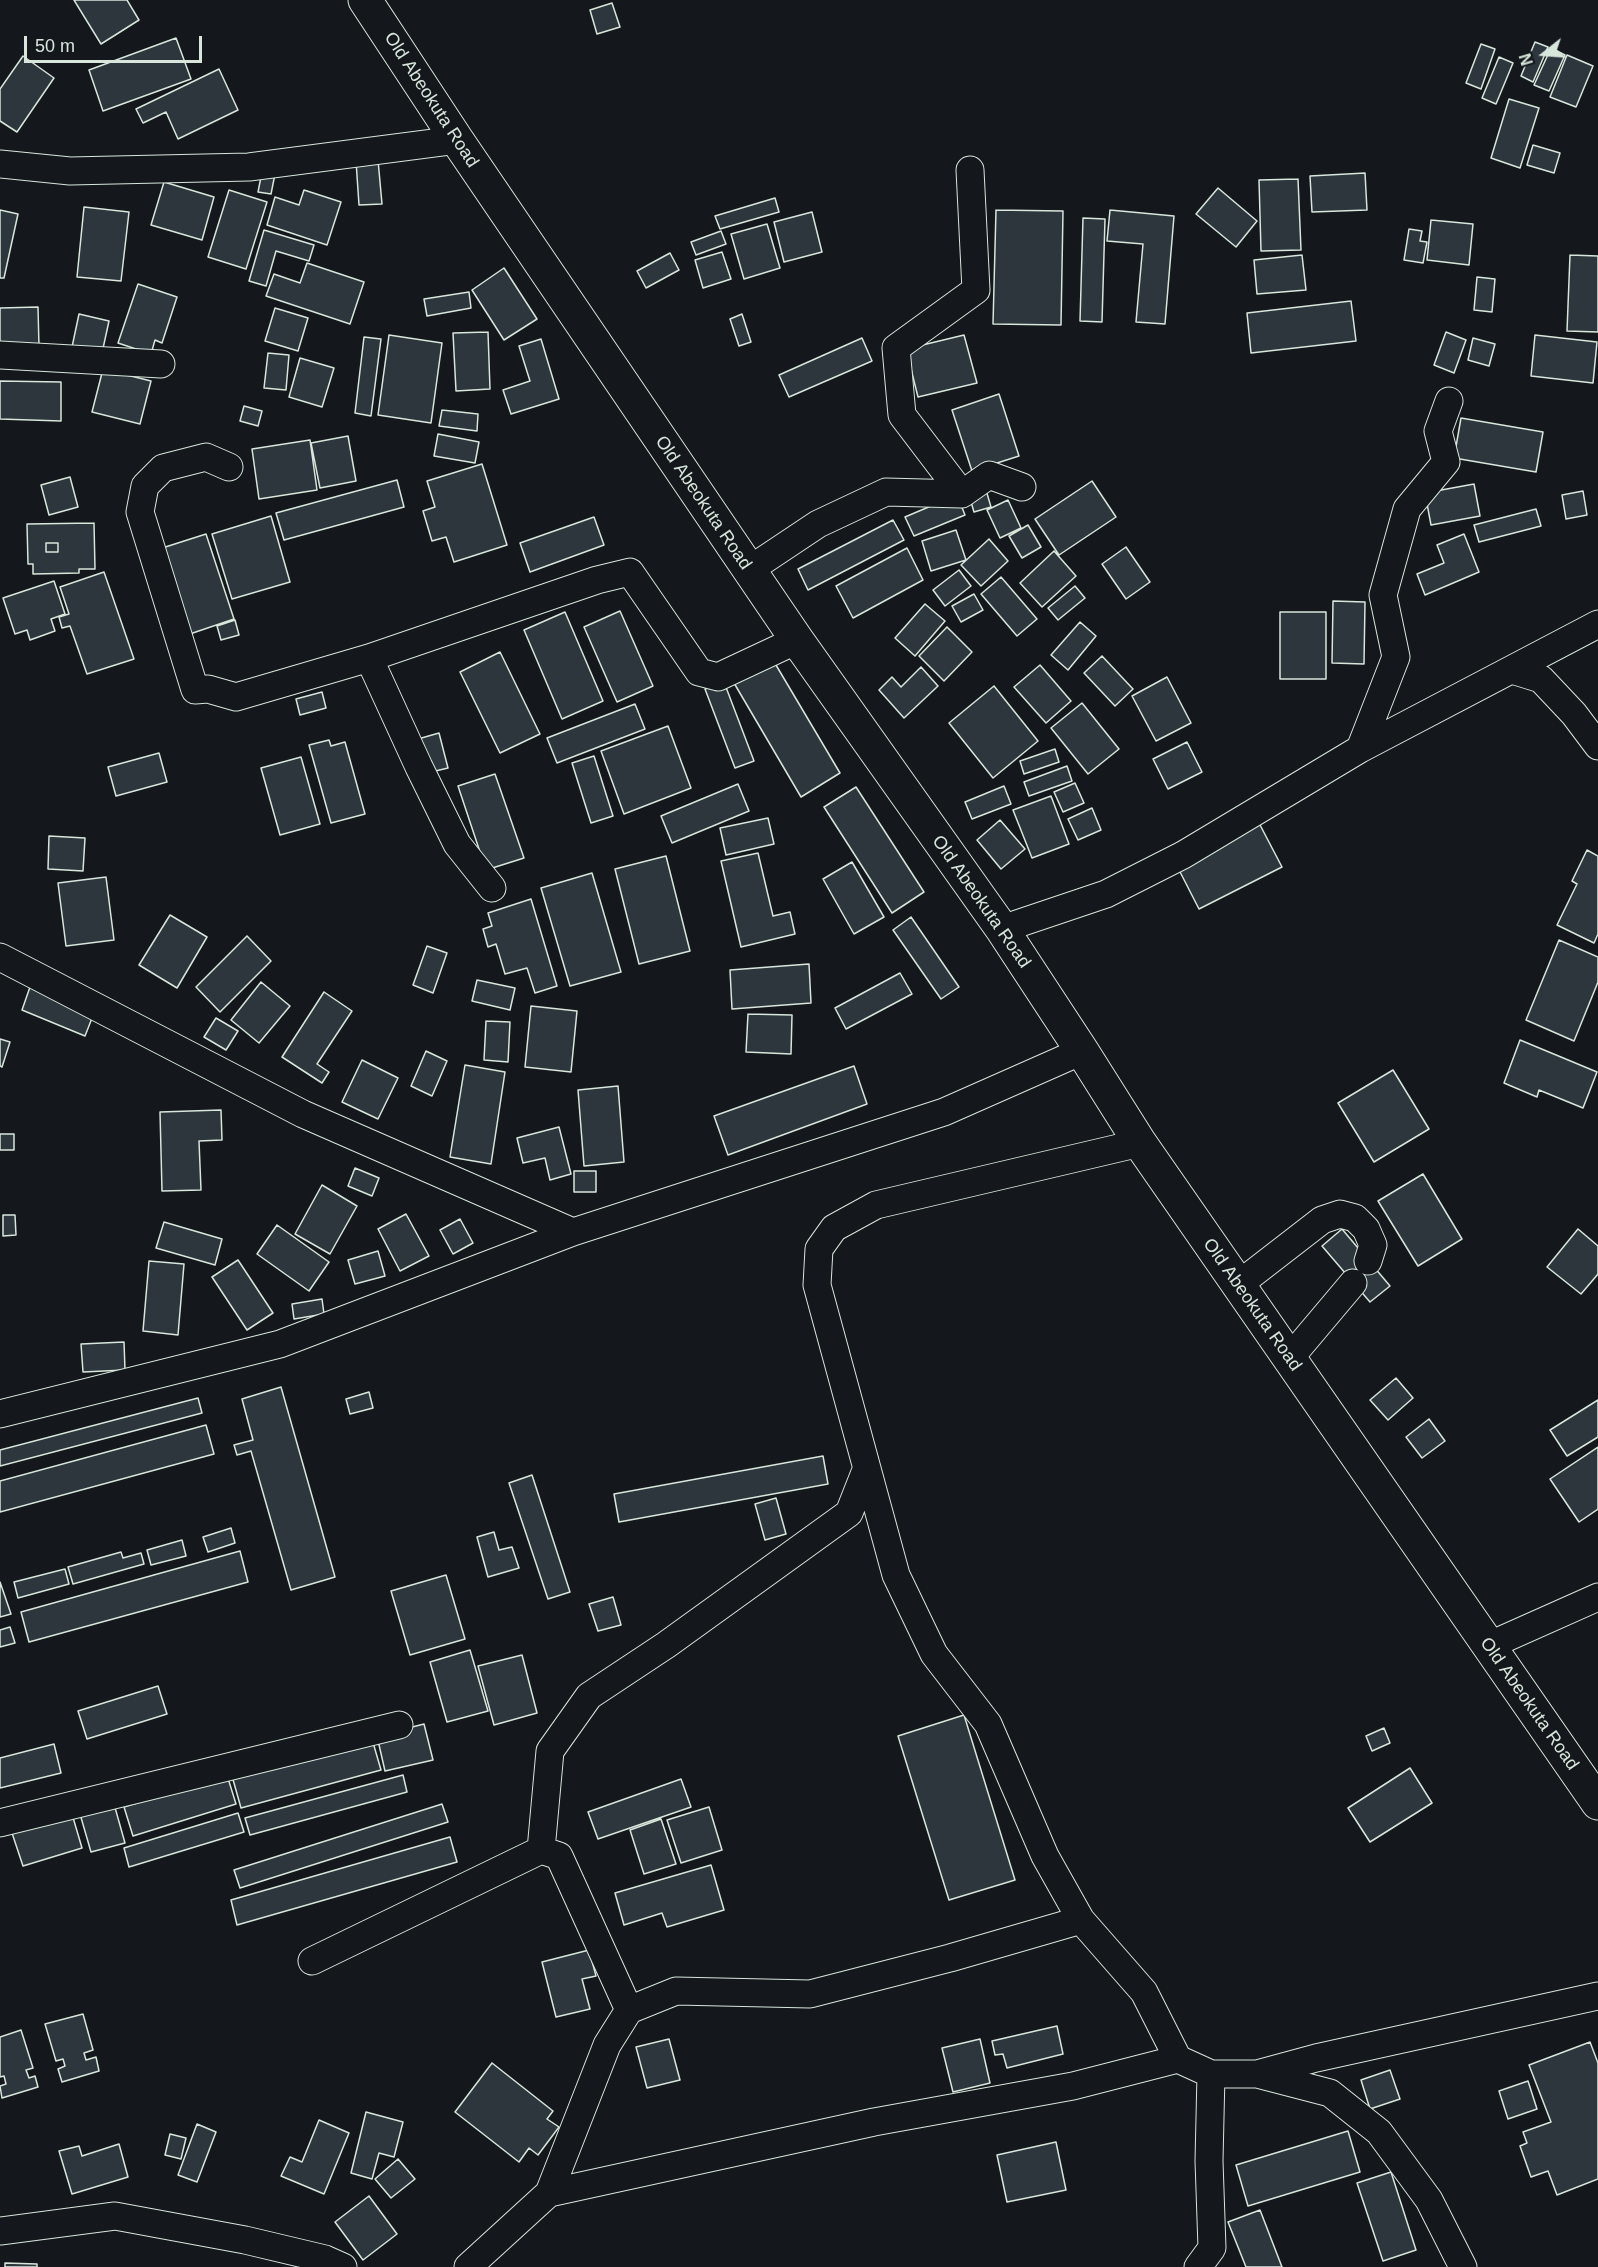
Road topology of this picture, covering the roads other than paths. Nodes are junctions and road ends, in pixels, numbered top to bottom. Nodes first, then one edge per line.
1 (365, 0) edge
2 (457, 140) junction
3 (0, 164) edge
4 (970, 170) dead end
5 (0, 356) edge
6 (161, 364) dead end
7 (1449, 401) dead end
8 (229, 467) dead end
9 (1022, 487) dead end
10 (962, 494) junction
11 (749, 570) junction
12 (1598, 624) edge
13 (797, 640) junction
14 (369, 658) junction
15 (1512, 670) junction
16 (1598, 746) edge
17 (1360, 749) junction
18 (492, 888) dead end
19 (1002, 929) junction
20 (0, 957) edge
21 (1082, 1051) junction
22 (1140, 1143) junction
23 (573, 1232) junction
24 (1368, 1261) dead end
25 (1353, 1283) dead end
26 (1238, 1285) junction
27 (1289, 1359) junction
28 (0, 1414) edge
29 (866, 1470) junction
30 (1598, 1597) edge
31 (1488, 1646) junction
32 (399, 1725) dead end
33 (1598, 1803) edge
34 (0, 1823) edge
35 (542, 1850) junction
36 (1081, 1920) junction
37 (312, 1960) dead end
38 (1598, 1996) edge
39 (629, 2010) junction
40 (1178, 2059) junction
41 (1211, 2074) junction
42 (1257, 2074) junction
43 (549, 2193) junction
44 (0, 2231) edge
45 (343, 2267) edge
46 (468, 2267) edge
47 (1198, 2267) edge
48 (1463, 2267) edge

1 - 2 highway, Old Abeokuta Road
2 - 3 street
2 - 11 highway, Old Abeokuta Road
4 - 10 street
5 - 6 street
7 - 17 street
8 - 14 street
9 - 10 street
10 - 11 street
11 - 13 highway, Old Abeokuta Road
12 - 15 street
13 - 14 street
13 - 19 highway, Old Abeokuta Road
14 - 18 street
15 - 16 street
15 - 17 street
17 - 19 street
19 - 21 highway, Old Abeokuta Road
20 - 23 street
21 - 22 highway, Old Abeokuta Road
21 - 23 street
22 - 26 highway, Old Abeokuta Road
22 - 29 street
23 - 28 street
24 - 26 street
25 - 27 street
26 - 27 highway, Old Abeokuta Road
27 - 31 highway, Old Abeokuta Road
29 - 35 street
29 - 36 street
30 - 31 street
31 - 33 highway, Old Abeokuta Road
32 - 34 street
35 - 37 street
35 - 39 street
36 - 39 street
36 - 40 street
38 - 42 street
39 - 43 street
40 - 41 street
40 - 43 street
41 - 42 street
41 - 47 street
42 - 48 street
43 - 46 street
44 - 45 street

